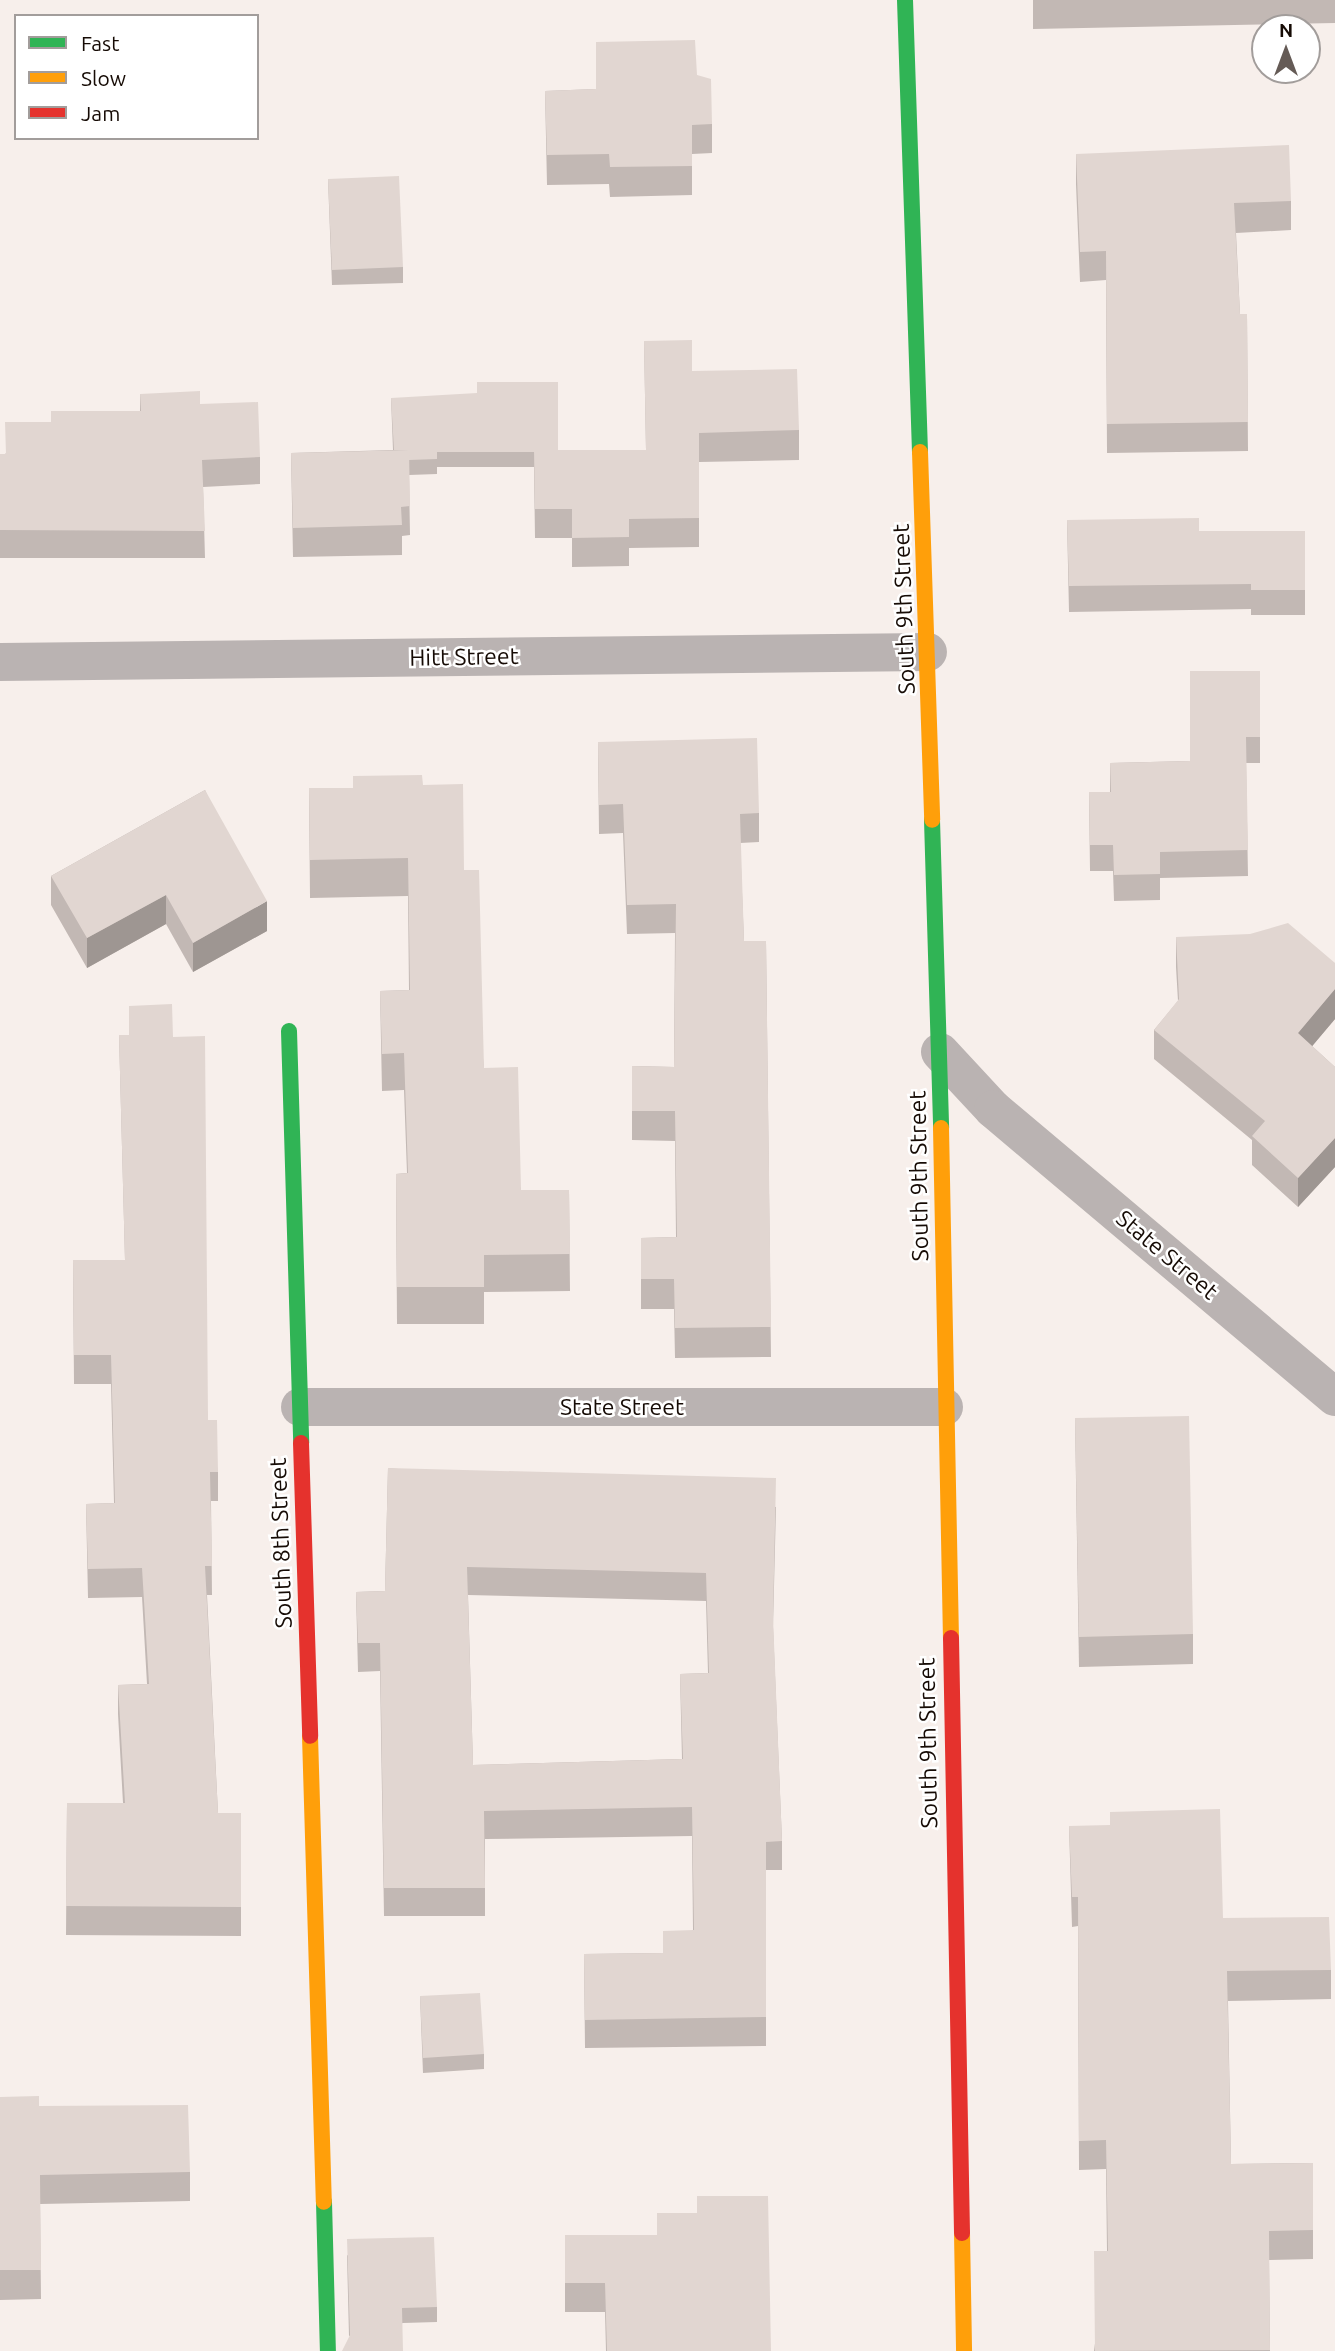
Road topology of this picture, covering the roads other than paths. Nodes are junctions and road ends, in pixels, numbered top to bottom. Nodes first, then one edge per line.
1 (905, 0) edge
2 (928, 652) junction
3 (0, 662) edge
4 (289, 1031) dead end
5 (940, 1052) junction
6 (1335, 1397) edge
7 (300, 1407) junction
8 (944, 1407) junction
9 (328, 2351) edge
10 (964, 2351) edge

1 - 2 street, South 9th Street
2 - 3 street, Hitt Street
2 - 5 street, South 9th Street
4 - 7 street, South 8th Street
5 - 6 street, State Street
5 - 8 street, South 9th Street
7 - 8 street, State Street
7 - 9 street, South 8th Street
8 - 10 street, South 9th Street

